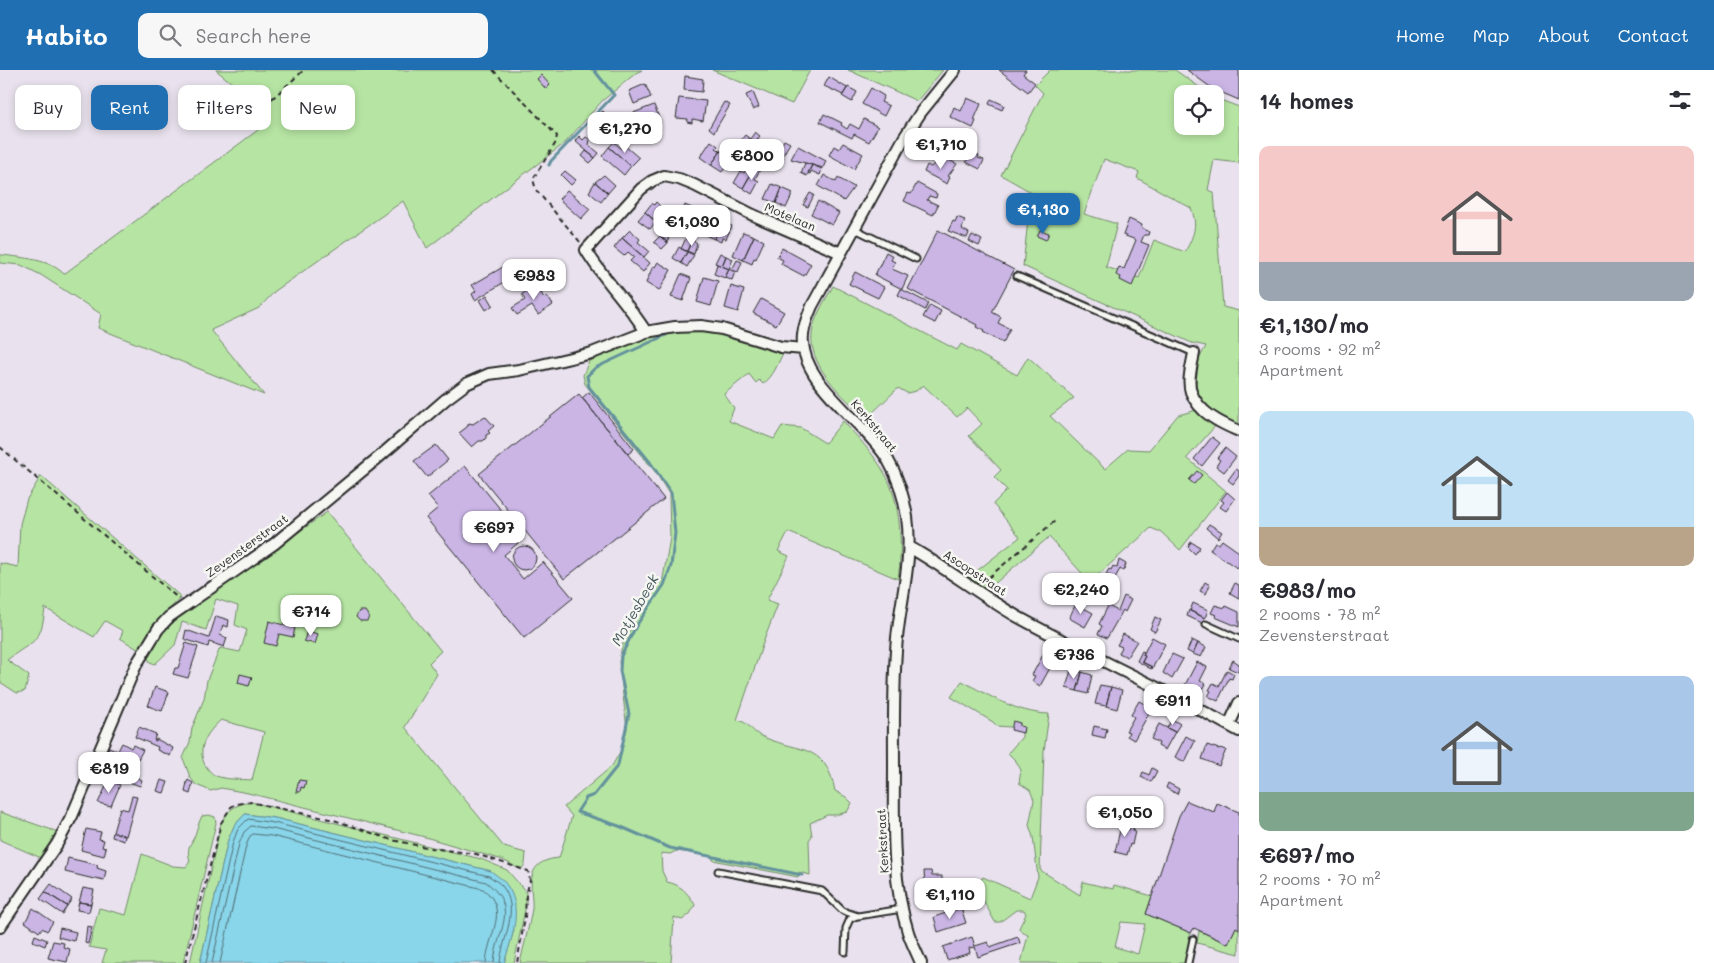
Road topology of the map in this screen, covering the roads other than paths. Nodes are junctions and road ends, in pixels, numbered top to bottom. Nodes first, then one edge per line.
1 (955, 70) edge
2 (855, 229) junction
3 (842, 253) junction
4 (916, 259) dead end
5 (1017, 276) dead end
6 (646, 332) junction
7 (804, 349) junction
8 (1194, 353) joint
9 (1239, 431) edge
10 (909, 546) junction
11 (1206, 624) dead end
12 (1239, 639) edge
13 (1239, 703) edge
14 (1229, 726) junction
15 (1239, 731) edge
16 (718, 871) dead end
17 (903, 909) junction
18 (858, 916) junction
19 (0, 927) edge
20 (1193, 939) dead end
21 (845, 952) dead end
22 (921, 963) edge
23 (1188, 963) edge

1 - 2 street, Kerkstraat
2 - 3 street, Kerkstraat
2 - 4 lane
3 - 6 street, Motelaan
3 - 7 street, Kerkstraat
5 - 8 lane
6 - 7 street, Zevensterstraat
6 - 19 street, Zevensterstraat
7 - 10 street, Kerkstraat
8 - 9 street
10 - 14 street, Ascopstraat
10 - 17 street, Kerkstraat
11 - 12 lane
13 - 14 street
14 - 15 street, Ascopstraat
16 - 18 lane
17 - 18 lane
17 - 22 street, Kerkstraat
18 - 21 lane
20 - 23 lane

